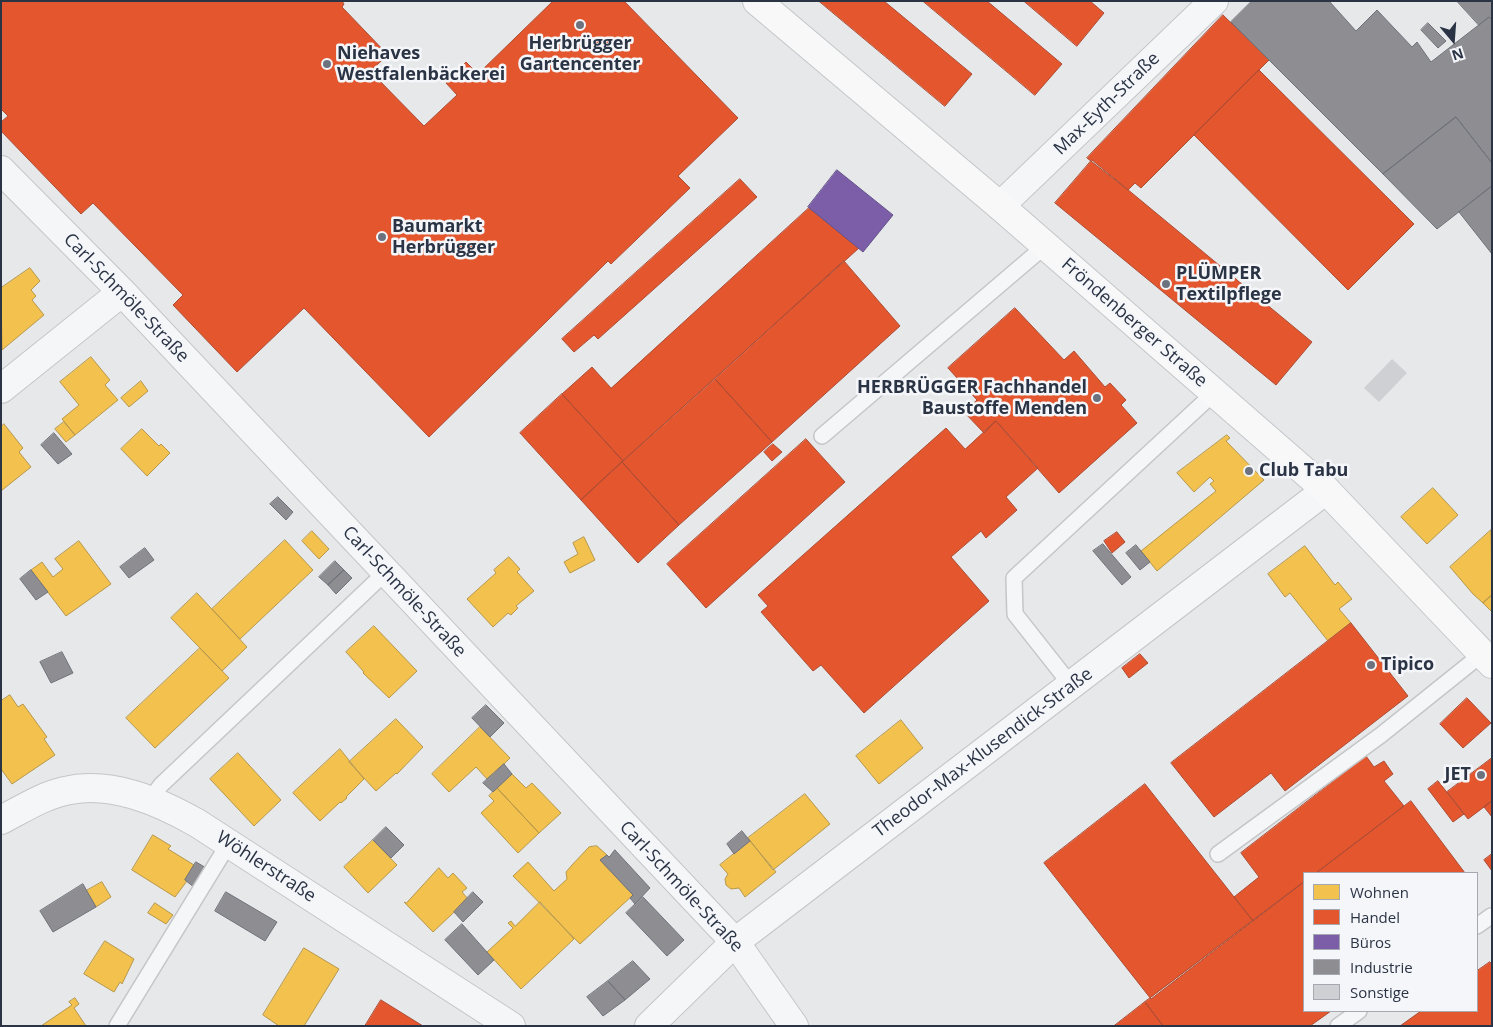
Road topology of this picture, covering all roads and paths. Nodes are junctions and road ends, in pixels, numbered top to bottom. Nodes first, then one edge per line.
1 (757, 1) edge
2 (1214, 1) edge
3 (1, 170) edge
4 (1000, 206) junction
5 (1045, 246) junction
6 (122, 292) junction
7 (1, 390) edge
8 (1214, 393) junction
9 (822, 436) dead end
10 (1326, 490) junction
11 (386, 572) junction
12 (1487, 659) edge
13 (1070, 685) junction
14 (150, 800) junction
15 (1, 820) edge
16 (229, 843) junction
17 (1218, 854) dead end
18 (1491, 916) edge
19 (1478, 925) edge
20 (735, 942) junction
21 (1358, 1012) edge
22 (117, 1026) edge
23 (511, 1026) edge
24 (649, 1026) edge
25 (794, 1026) edge
26 (1338, 1026) edge

1 - 4 main road, Fröndenberger Straße
2 - 4 street, Max-Eyth-Straße
3 - 6 street, Carl-Schmöle-Straße
4 - 5 main road, Fröndenberger Straße
5 - 8 main road, Fröndenberger Straße
5 - 9 lane
6 - 7 street
6 - 11 street, Carl-Schmöle-Straße
8 - 10 main road, Fröndenberger Straße
8 - 13 lane
10 - 12 main road, Fröndenberger Straße
10 - 13 street, Theodor-Max-Klusendick-Straße
11 - 14 lane
11 - 20 street, Carl-Schmöle-Straße
12 - 17 lane
13 - 20 street, Theodor-Max-Klusendick-Straße
14 - 15 street, Wöhlerstraße
14 - 16 street, Wöhlerstraße
16 - 22 lane
16 - 23 street, Wöhlerstraße
18 - 19 lane
20 - 24 street, Theodor-Max-Klusendick-Straße
20 - 25 street, Carl-Schmöle-Straße
21 - 26 lane

